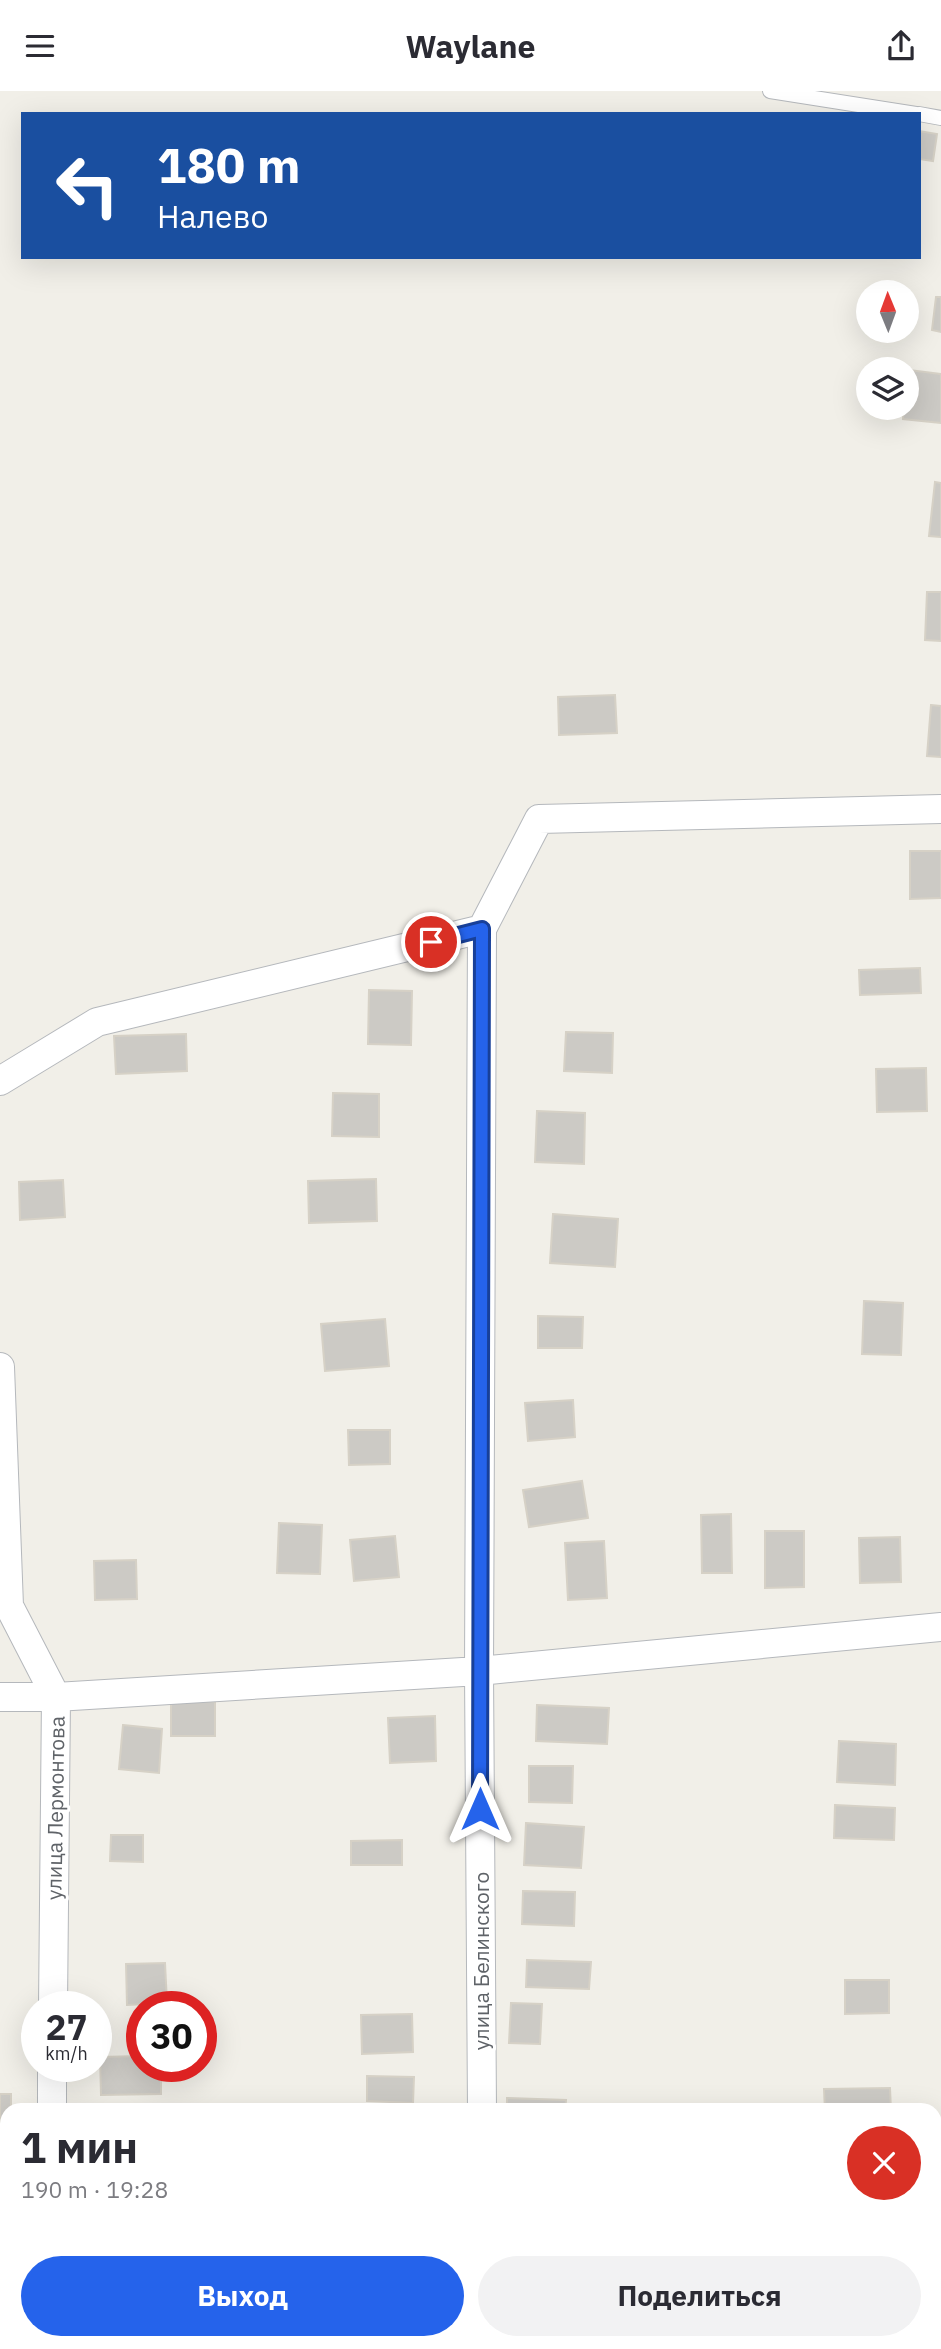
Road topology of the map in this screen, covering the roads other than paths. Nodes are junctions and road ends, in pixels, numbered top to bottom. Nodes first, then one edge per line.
1 (770, 91) edge
2 (904, 112) edge
3 (921, 115) edge
4 (941, 118) edge
5 (941, 809) edge
6 (482, 929) junction
7 (0, 1081) edge
8 (0, 1367) edge
9 (941, 1627) edge
10 (479, 1671) junction
11 (0, 1697) edge
12 (56, 1697) junction
13 (53, 1991) edge
14 (52, 2082) edge
15 (52, 2103) edge
16 (482, 2103) edge

1 - 2 lane
3 - 4 lane
5 - 6 street
6 - 7 street
6 - 10 street, улица Белинского
8 - 12 street, улица Лермонтова
9 - 10 street
10 - 12 street
10 - 16 street, улица Белинского
11 - 12 street
12 - 13 street, улица Лермонтова
14 - 15 street

